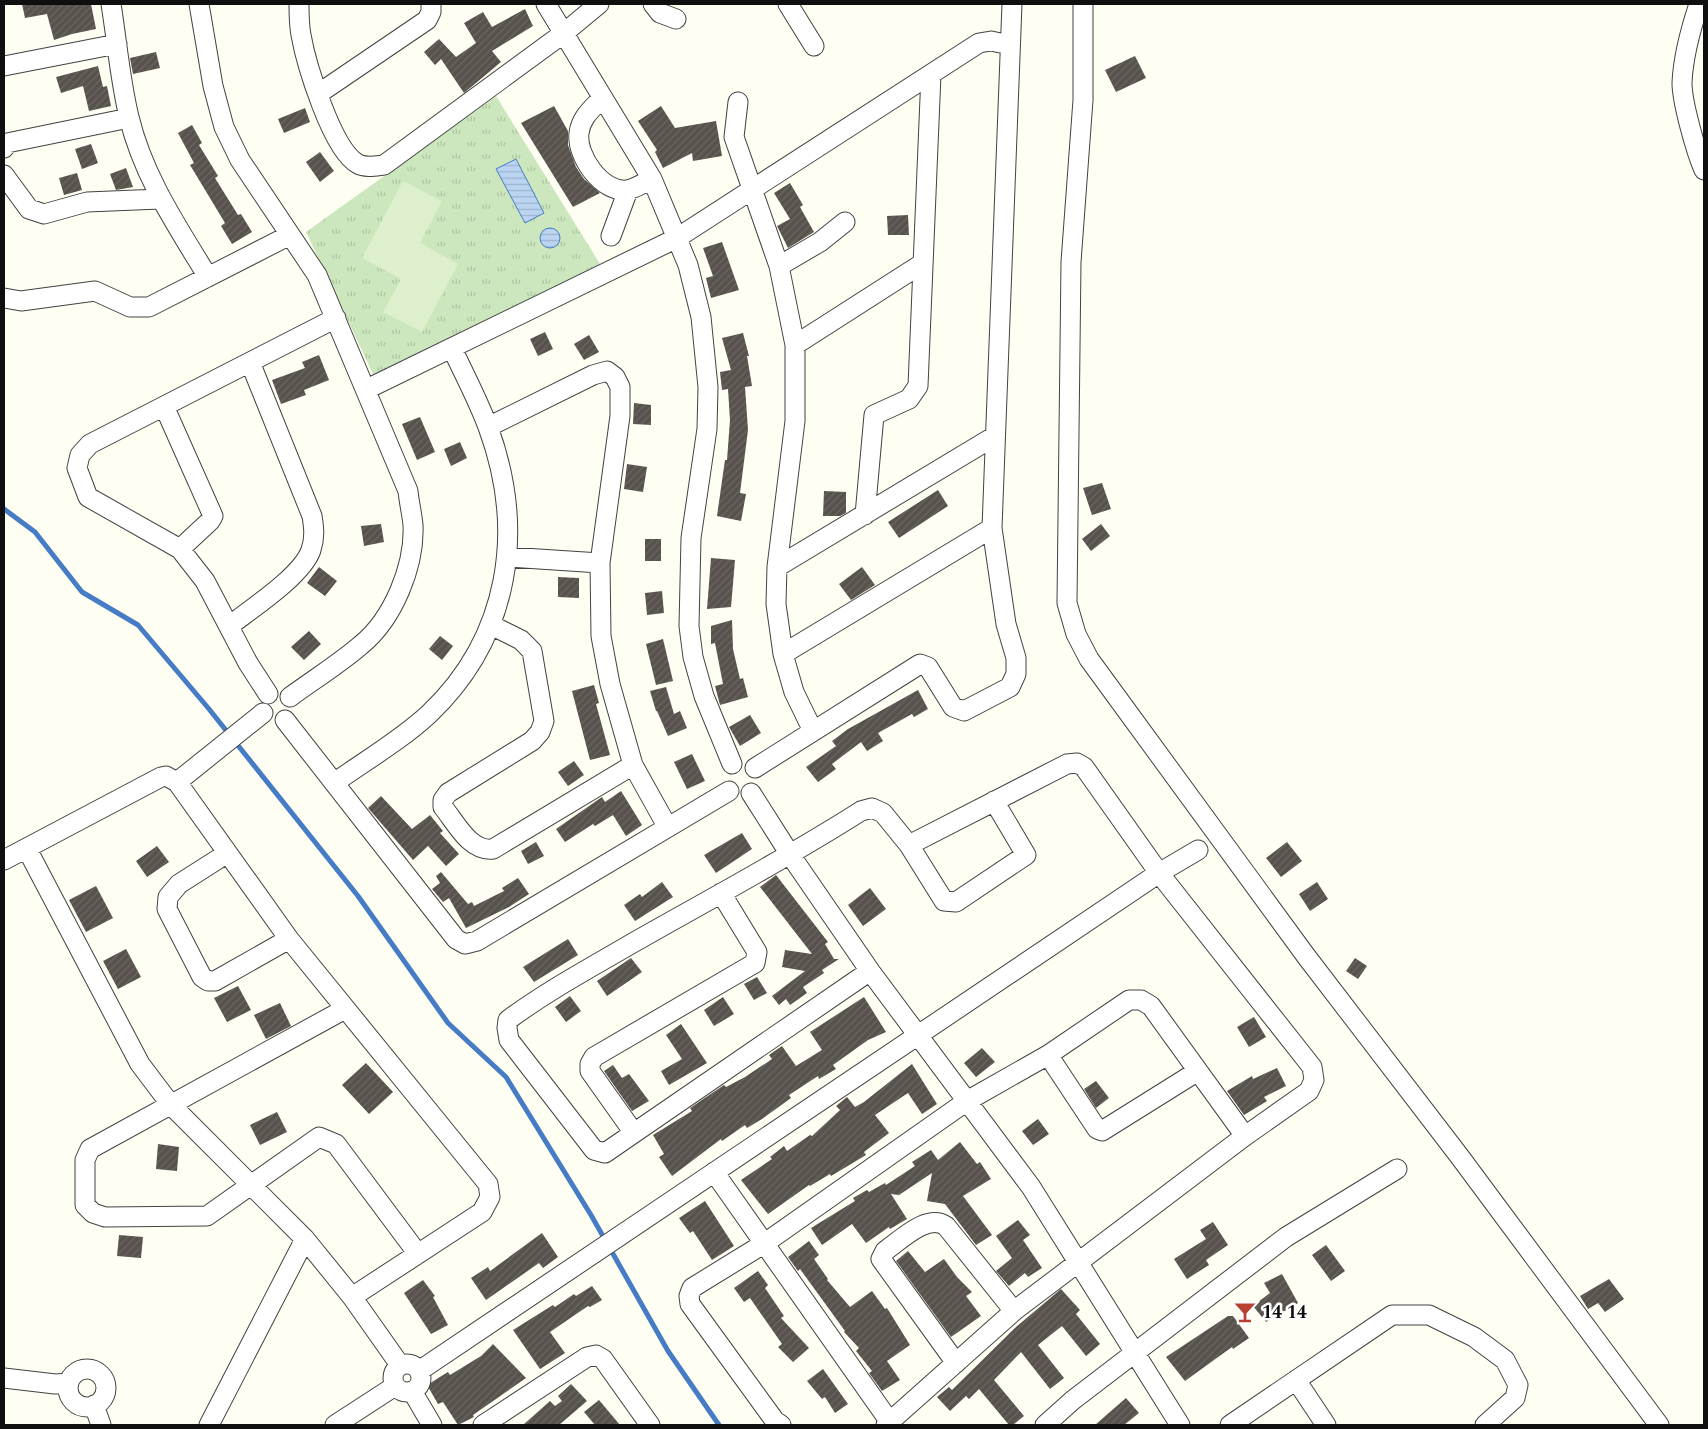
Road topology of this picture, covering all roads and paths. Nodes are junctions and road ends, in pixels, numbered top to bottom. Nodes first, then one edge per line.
1 (111, 4) edge
2 (199, 4) edge
3 (299, 4) edge
4 (431, 4) edge
5 (546, 4) edge
6 (599, 4) edge
7 (653, 4) edge
8 (788, 4) edge
9 (1012, 4) edge
10 (1084, 4) edge
11 (1699, 4) edge
12 (676, 19) dead end
13 (564, 33) junction
14 (117, 44) junction
15 (1010, 45) junction
16 (814, 46) dead end
17 (4, 66) edge
18 (931, 74) junction
19 (318, 94) junction
20 (602, 98) junction
21 (738, 102) dead end
22 (129, 118) junction
23 (4, 148) edge
24 (1704, 170) edge
25 (4, 175) edge
26 (652, 179) junction
27 (754, 188) junction
28 (628, 190) junction
29 (160, 199) junction
30 (845, 222) dead end
31 (290, 235) junction
32 (611, 236) dead end
33 (677, 238) junction
34 (923, 263) junction
35 (779, 266) junction
36 (208, 277) junction
37 (4, 298) edge
38 (336, 318) junction
39 (795, 345) junction
40 (452, 348) junction
41 (250, 362) junction
42 (367, 390) junction
43 (164, 406) junction
44 (488, 427) junction
45 (996, 436) junction
46 (865, 515) junction
47 (992, 528) junction
48 (180, 548) junction
49 (508, 557) junction
50 (600, 563) junction
51 (777, 567) junction
52 (491, 625) junction
53 (229, 626) junction
54 (783, 654) junction
55 (268, 694) junction
56 (290, 697) junction
57 (257, 719) junction
58 (284, 720) junction
59 (813, 731) junction
60 (732, 764) junction
61 (633, 765) junction
62 (755, 768) junction
63 (177, 782) junction
64 (334, 783) junction
65 (729, 791) junction
66 (751, 794) junction
67 (994, 801) junction
68 (667, 826) junction
69 (909, 844) junction
70 (27, 849) junction
71 (1198, 850) dead end
72 (226, 854) junction
73 (791, 856) junction
74 (4, 860) edge
75 (1159, 873) junction
76 (721, 893) junction
77 (289, 939) junction
78 (870, 971) junction
79 (345, 1009) junction
80 (918, 1036) junction
81 (1048, 1055) junction
82 (1198, 1071) junction
83 (968, 1101) junction
84 (171, 1105) junction
85 (634, 1132) junction
86 (1245, 1136) junction
87 (1397, 1169) dead end
88 (714, 1172) junction
89 (251, 1184) junction
90 (305, 1239) junction
91 (765, 1243) junction
92 (418, 1254) junction
93 (1078, 1262) junction
94 (352, 1297) junction
95 (1014, 1311) junction
96 (1135, 1353) junction
97 (956, 1363) junction
98 (400, 1364) junction
99 (419, 1371) junction
100 (4, 1378) edge
101 (1296, 1380) junction
102 (69, 1383) junction
103 (403, 1389) junction
104 (94, 1405) junction
105 (101, 1425) edge
106 (209, 1425) edge
107 (334, 1425) edge
108 (432, 1425) edge
109 (484, 1425) edge
110 (650, 1425) edge
111 (781, 1425) edge
112 (890, 1425) edge
113 (1045, 1425) edge
114 (1180, 1425) edge
115 (1230, 1425) edge
116 (1326, 1425) edge
117 (1485, 1425) edge
118 (1659, 1425) edge

1 - 14 street
2 - 31 street
3 - 19 street
4 - 19 street
5 - 13 street
6 - 13 street
7 - 12 street
8 - 16 street
9 - 15 street
10 - 118 street
11 - 24 street
13 - 19 street
13 - 20 street
14 - 17 street
14 - 22 street
15 - 18 street
15 - 45 street
18 - 27 street
18 - 34 street
20 - 26 street
20 - 28 street
21 - 27 street
22 - 23 street
22 - 29 street
25 - 29 street
26 - 28 street
26 - 33 street
27 - 33 street
27 - 35 street
28 - 32 street
29 - 36 street
30 - 35 street
31 - 36 street
31 - 38 street
33 - 40 street
33 - 60 street
34 - 39 street
34 - 46 street
35 - 39 street
36 - 37 street
38 - 41 street
38 - 42 street
39 - 51 street
40 - 42 street
40 - 44 street
41 - 43 street
41 - 53 street
42 - 56 street
43 - 48 street
43 - 48 street
44 - 49 street
44 - 50 street
45 - 46 street
45 - 47 street
46 - 51 street
47 - 54 street
47 - 59 street
48 - 53 street
49 - 50 street
49 - 52 street
50 - 61 street
51 - 54 street
52 - 61 street
52 - 64 street
53 - 55 street
54 - 59 street
55 - 56 street
55 - 57 street
56 - 58 street
57 - 58 street
57 - 63 street
58 - 64 street
59 - 62 street
60 - 62 street
60 - 65 street
61 - 68 street
62 - 66 street
63 - 70 street
63 - 72 street
64 - 68 street
65 - 66 street
65 - 68 street
66 - 73 street
67 - 69 street
67 - 69 street
67 - 75 street
69 - 73 street
70 - 74 street
70 - 84 street
71 - 75 street
72 - 77 street
72 - 77 street
73 - 76 street
73 - 78 street
75 - 80 street
75 - 86 street
76 - 85 street
76 - 85 street
77 - 79 street
78 - 80 street
78 - 85 street
79 - 84 street
79 - 92 street
80 - 83 street
80 - 88 street
81 - 82 street
81 - 82 street
81 - 83 street
82 - 86 street
83 - 91 street
83 - 93 street
84 - 89 street
84 - 89 street
86 - 93 street
87 - 96 street
88 - 91 street
88 - 99 street
89 - 90 street
89 - 92 street
90 - 94 street
90 - 106 street
91 - 111 street
91 - 112 street
92 - 94 street
93 - 95 street
93 - 96 street
94 - 98 street
95 - 97 street
95 - 97 street
96 - 113 street
96 - 114 street
97 - 112 street
98 - 99 street
98 - 103 street
99 - 103 street
100 - 102 street
101 - 115 street
101 - 116 street
101 - 117 street
102 - 104 street
102 - 104 street
103 - 107 street
103 - 108 street
104 - 105 street
109 - 110 street

